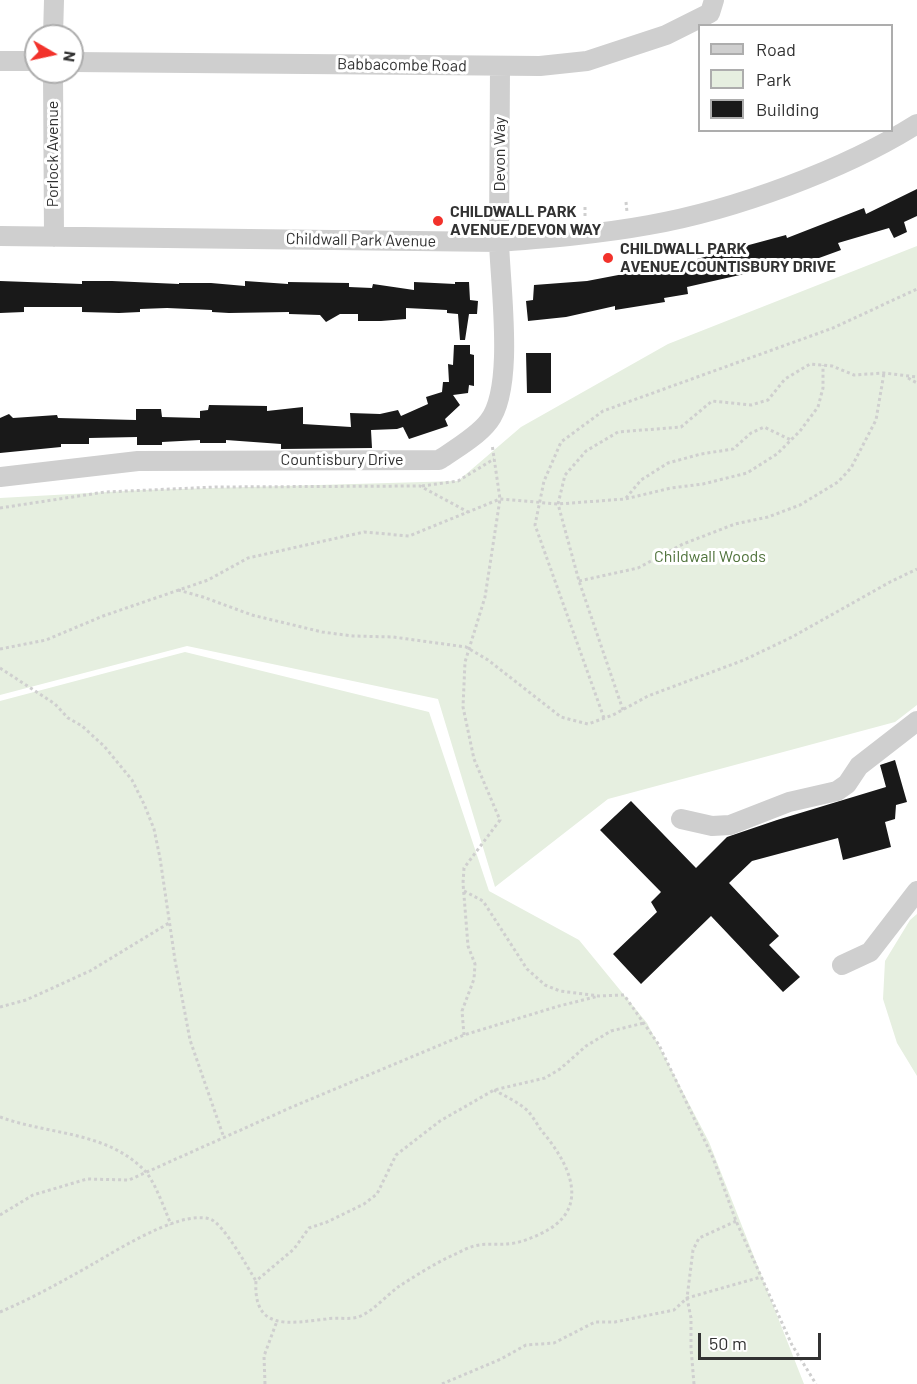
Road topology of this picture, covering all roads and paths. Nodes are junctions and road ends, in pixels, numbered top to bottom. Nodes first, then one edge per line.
1 (54, 0) edge
2 (714, 0) edge
3 (53, 24) edge
4 (0, 61) edge
5 (24, 61) edge
6 (84, 62) edge
7 (500, 67) junction
8 (53, 84) edge
9 (917, 124) edge
10 (0, 236) edge
11 (54, 237) junction
12 (499, 242) junction
13 (917, 289) edge
14 (823, 365) junction
15 (884, 373) junction
16 (906, 376) junction
17 (917, 377) edge
18 (917, 383) edge
19 (489, 421) junction
20 (791, 440) junction
21 (494, 459) junction
22 (0, 477) edge
23 (420, 486) junction
24 (500, 499) junction
25 (625, 499) junction
26 (558, 504) junction
27 (0, 508) edge
28 (468, 512) junction
29 (917, 569) edge
30 (579, 581) junction
31 (178, 590) junction
32 (0, 649) edge
33 (469, 649) junction
34 (0, 668) edge
35 (623, 710) junction
36 (604, 718) junction
37 (917, 721) edge
38 (681, 819) dead end
39 (464, 891) junction
40 (917, 891) edge
41 (169, 923) junction
42 (842, 965) dead end
43 (599, 996) junction
44 (0, 1006) edge
45 (644, 1023) junction
46 (464, 1035) junction
47 (494, 1090) junction
48 (0, 1117) edge
49 (224, 1138) junction
50 (146, 1172) junction
51 (0, 1215) edge
52 (736, 1221) junction
53 (171, 1225) junction
54 (761, 1277) junction
55 (256, 1281) junction
56 (687, 1298) junction
57 (0, 1312) edge
58 (277, 1321) junction
59 (265, 1384) edge
60 (442, 1384) edge
61 (694, 1384) edge
62 (816, 1384) edge

1 - 3 street
2 - 7 street, Babbacombe Road
4 - 5 street
6 - 7 street, Babbacombe Road
7 - 12 street, Devon Way
8 - 11 street, Porlock Avenue
9 - 12 street, Childwall Park Avenue
10 - 11 street, Childwall Park Avenue
11 - 12 street, Childwall Park Avenue
12 - 19 street, Countisbury Drive
13 - 36 path
14 - 15 path
14 - 20 path
14 - 26 path
15 - 16 path
15 - 30 path
16 - 17 path
16 - 18 path
19 - 21 path
19 - 22 street, Countisbury Drive
20 - 25 path
20 - 25 path
21 - 23 path
21 - 24 path
23 - 27 path
23 - 28 path
24 - 26 path
24 - 28 path
24 - 33 path
25 - 26 path
26 - 30 path
28 - 31 path
29 - 35 path
30 - 35 path
31 - 32 path
31 - 33 path
33 - 36 path
33 - 39 path
34 - 41 path
35 - 36 path
37 - 38 street
39 - 43 path
39 - 46 path
40 - 42 street
41 - 44 path
41 - 49 path
43 - 45 path
43 - 46 path
45 - 47 path
45 - 52 path
46 - 49 path
47 - 55 path
47 - 58 path
48 - 50 path
49 - 50 path
50 - 51 path
50 - 53 path
52 - 54 path
52 - 56 path
53 - 55 path
53 - 57 path
54 - 56 path
54 - 62 path
55 - 58 path
56 - 60 path
56 - 61 path
58 - 59 path

